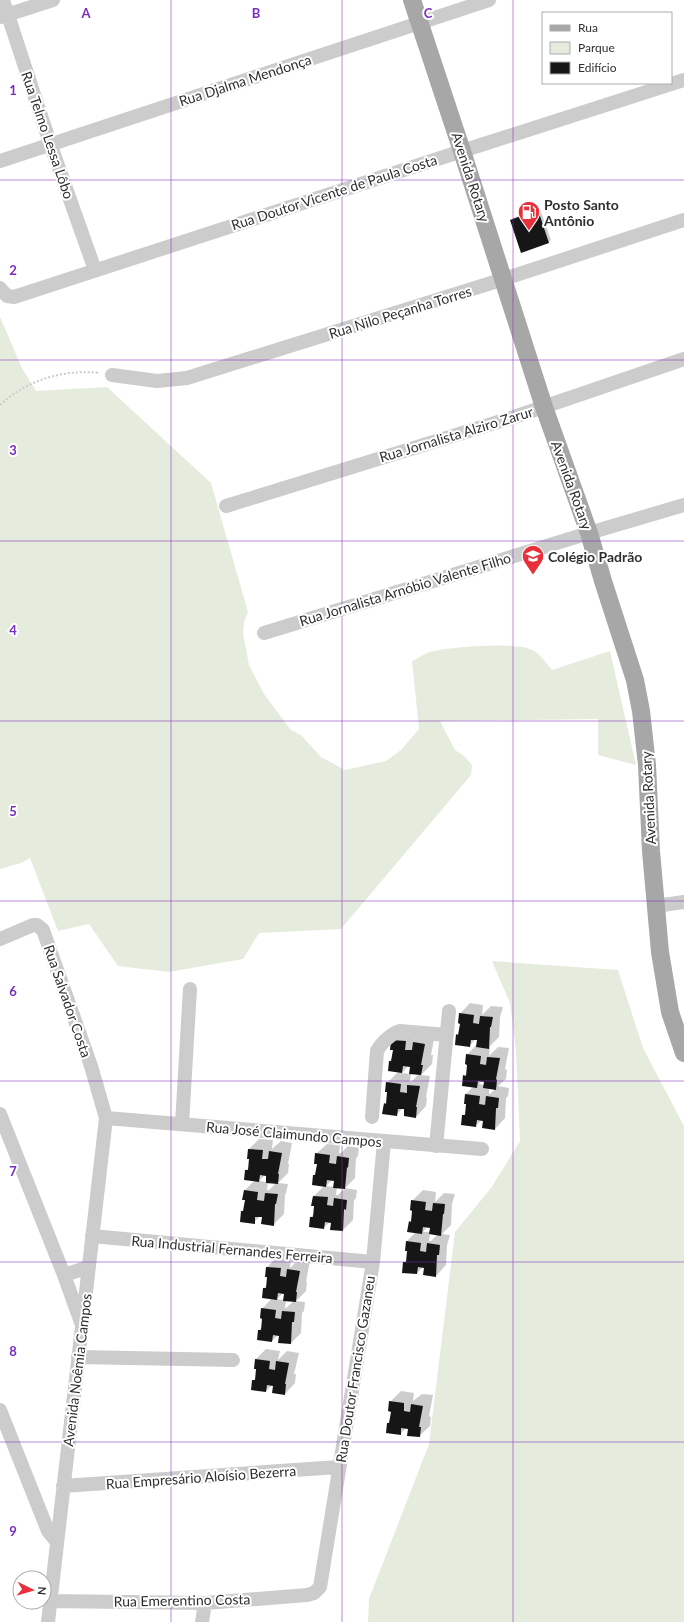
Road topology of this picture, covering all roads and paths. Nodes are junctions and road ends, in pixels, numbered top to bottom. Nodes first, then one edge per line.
1 (3, 0) edge
2 (53, 0) edge
3 (412, 0) edge
4 (489, 0) edge
5 (4, 16) edge
6 (420, 23) junction
7 (684, 80) edge
8 (671, 84) edge
9 (672, 84) edge
10 (50, 144) junction
11 (462, 150) junction
12 (0, 160) edge
13 (684, 220) edge
14 (95, 270) junction
15 (504, 279) junction
16 (3, 292) edge
17 (684, 359) edge
18 (112, 375) joint
19 (0, 405) edge
20 (544, 407) junction
21 (684, 505) edge
22 (226, 506) dead end
23 (589, 533) junction
24 (264, 633) dead end
25 (684, 902) edge
26 (656, 906) junction
27 (0, 939) edge
28 (190, 989) dead end
29 (449, 1012) dead end
30 (447, 1035) junction
31 (684, 1053) edge
32 (0, 1114) edge
33 (372, 1117) dead end
34 (106, 1118) junction
35 (182, 1124) junction
36 (384, 1142) junction
37 (436, 1146) junction
38 (482, 1150) dead end
39 (92, 1236) junction
40 (373, 1262) junction
41 (88, 1267) junction
42 (64, 1275) junction
43 (82, 1325) junction
44 (78, 1357) junction
45 (233, 1360) dead end
46 (0, 1410) edge
47 (339, 1468) junction
48 (63, 1486) junction
49 (57, 1542) junction
50 (52, 1584) edge
51 (314, 1593) joint
52 (52, 1601) edge
53 (205, 1603) junction
54 (49, 1610) edge
55 (48, 1622) edge
56 (202, 1622) edge

1 - 5 street, Rua Telmo Lessa Lôbo
2 - 5 street
3 - 6 main road, Avenida Rotary
4 - 6 street, Rua Djalma Mendonça
5 - 10 street, Rua Telmo Lessa Lôbo
6 - 10 street, Rua Djalma Mendonça
6 - 11 main road, Avenida Rotary
7 - 9 street, Rua Doutor Vicente de Paula Costa
8 - 11 street, Rua Doutor Vicente de Paula Costa
10 - 12 street, Rua Djalma Mendonça
10 - 14 street, Rua Telmo Lessa Lôbo
11 - 14 street, Rua Doutor Vicente de Paula Costa
11 - 15 main road, Avenida Rotary
13 - 15 street, Rua Nilo Peçanha Torres
14 - 16 street, Rua Doutor Vicente de Paula Costa
15 - 18 street, Rua Nilo Peçanha Torres
15 - 20 main road, Avenida Rotary
17 - 20 street, Rua Jornalista Alziro Zarur
18 - 19 path
20 - 22 street, Rua Jornalista Alziro Zarur
20 - 23 main road, Avenida Rotary
21 - 23 street, Rua Jornalista Arnóbio Valente Filho
23 - 24 street, Rua Jornalista Arnóbio Valente Filho
23 - 26 main road, Avenida Rotary
25 - 26 street
26 - 31 main road, Avenida Rotary
27 - 34 street, Rua Salvador Costa
28 - 35 street
29 - 30 street
30 - 33 street
30 - 37 street
32 - 42 street
34 - 35 street, Rua José Claimundo Campos
34 - 39 street, Avenida Noêmia Campos
35 - 36 street, Rua José Claimundo Campos
36 - 37 street, Rua José Claimundo Campos
36 - 40 street, Rua Doutor Francisco Gazaneu
37 - 38 street, Rua José Claimundo Campos
39 - 40 street, Rua Industrial Fernandes Ferreira
39 - 41 street, Avenida Noêmia Campos
40 - 47 street, Rua Doutor Francisco Gazaneu
41 - 42 street
41 - 43 street, Avenida Noêmia Campos
42 - 43 street
43 - 44 street, Avenida Noêmia Campos
44 - 45 street
44 - 48 street, Avenida Noêmia Campos
46 - 49 street
47 - 48 street, Rua Empresário Aloísio Bezerra
47 - 51 street, Rua Doutor Francisco Gazaneu
48 - 49 street, Avenida Noêmia Campos
49 - 50 street, Avenida Noêmia Campos
51 - 53 street, Rua Emerentino Costa
52 - 53 street, Rua Emerentino Costa
53 - 56 street
54 - 55 street, Avenida Noêmia Campos

